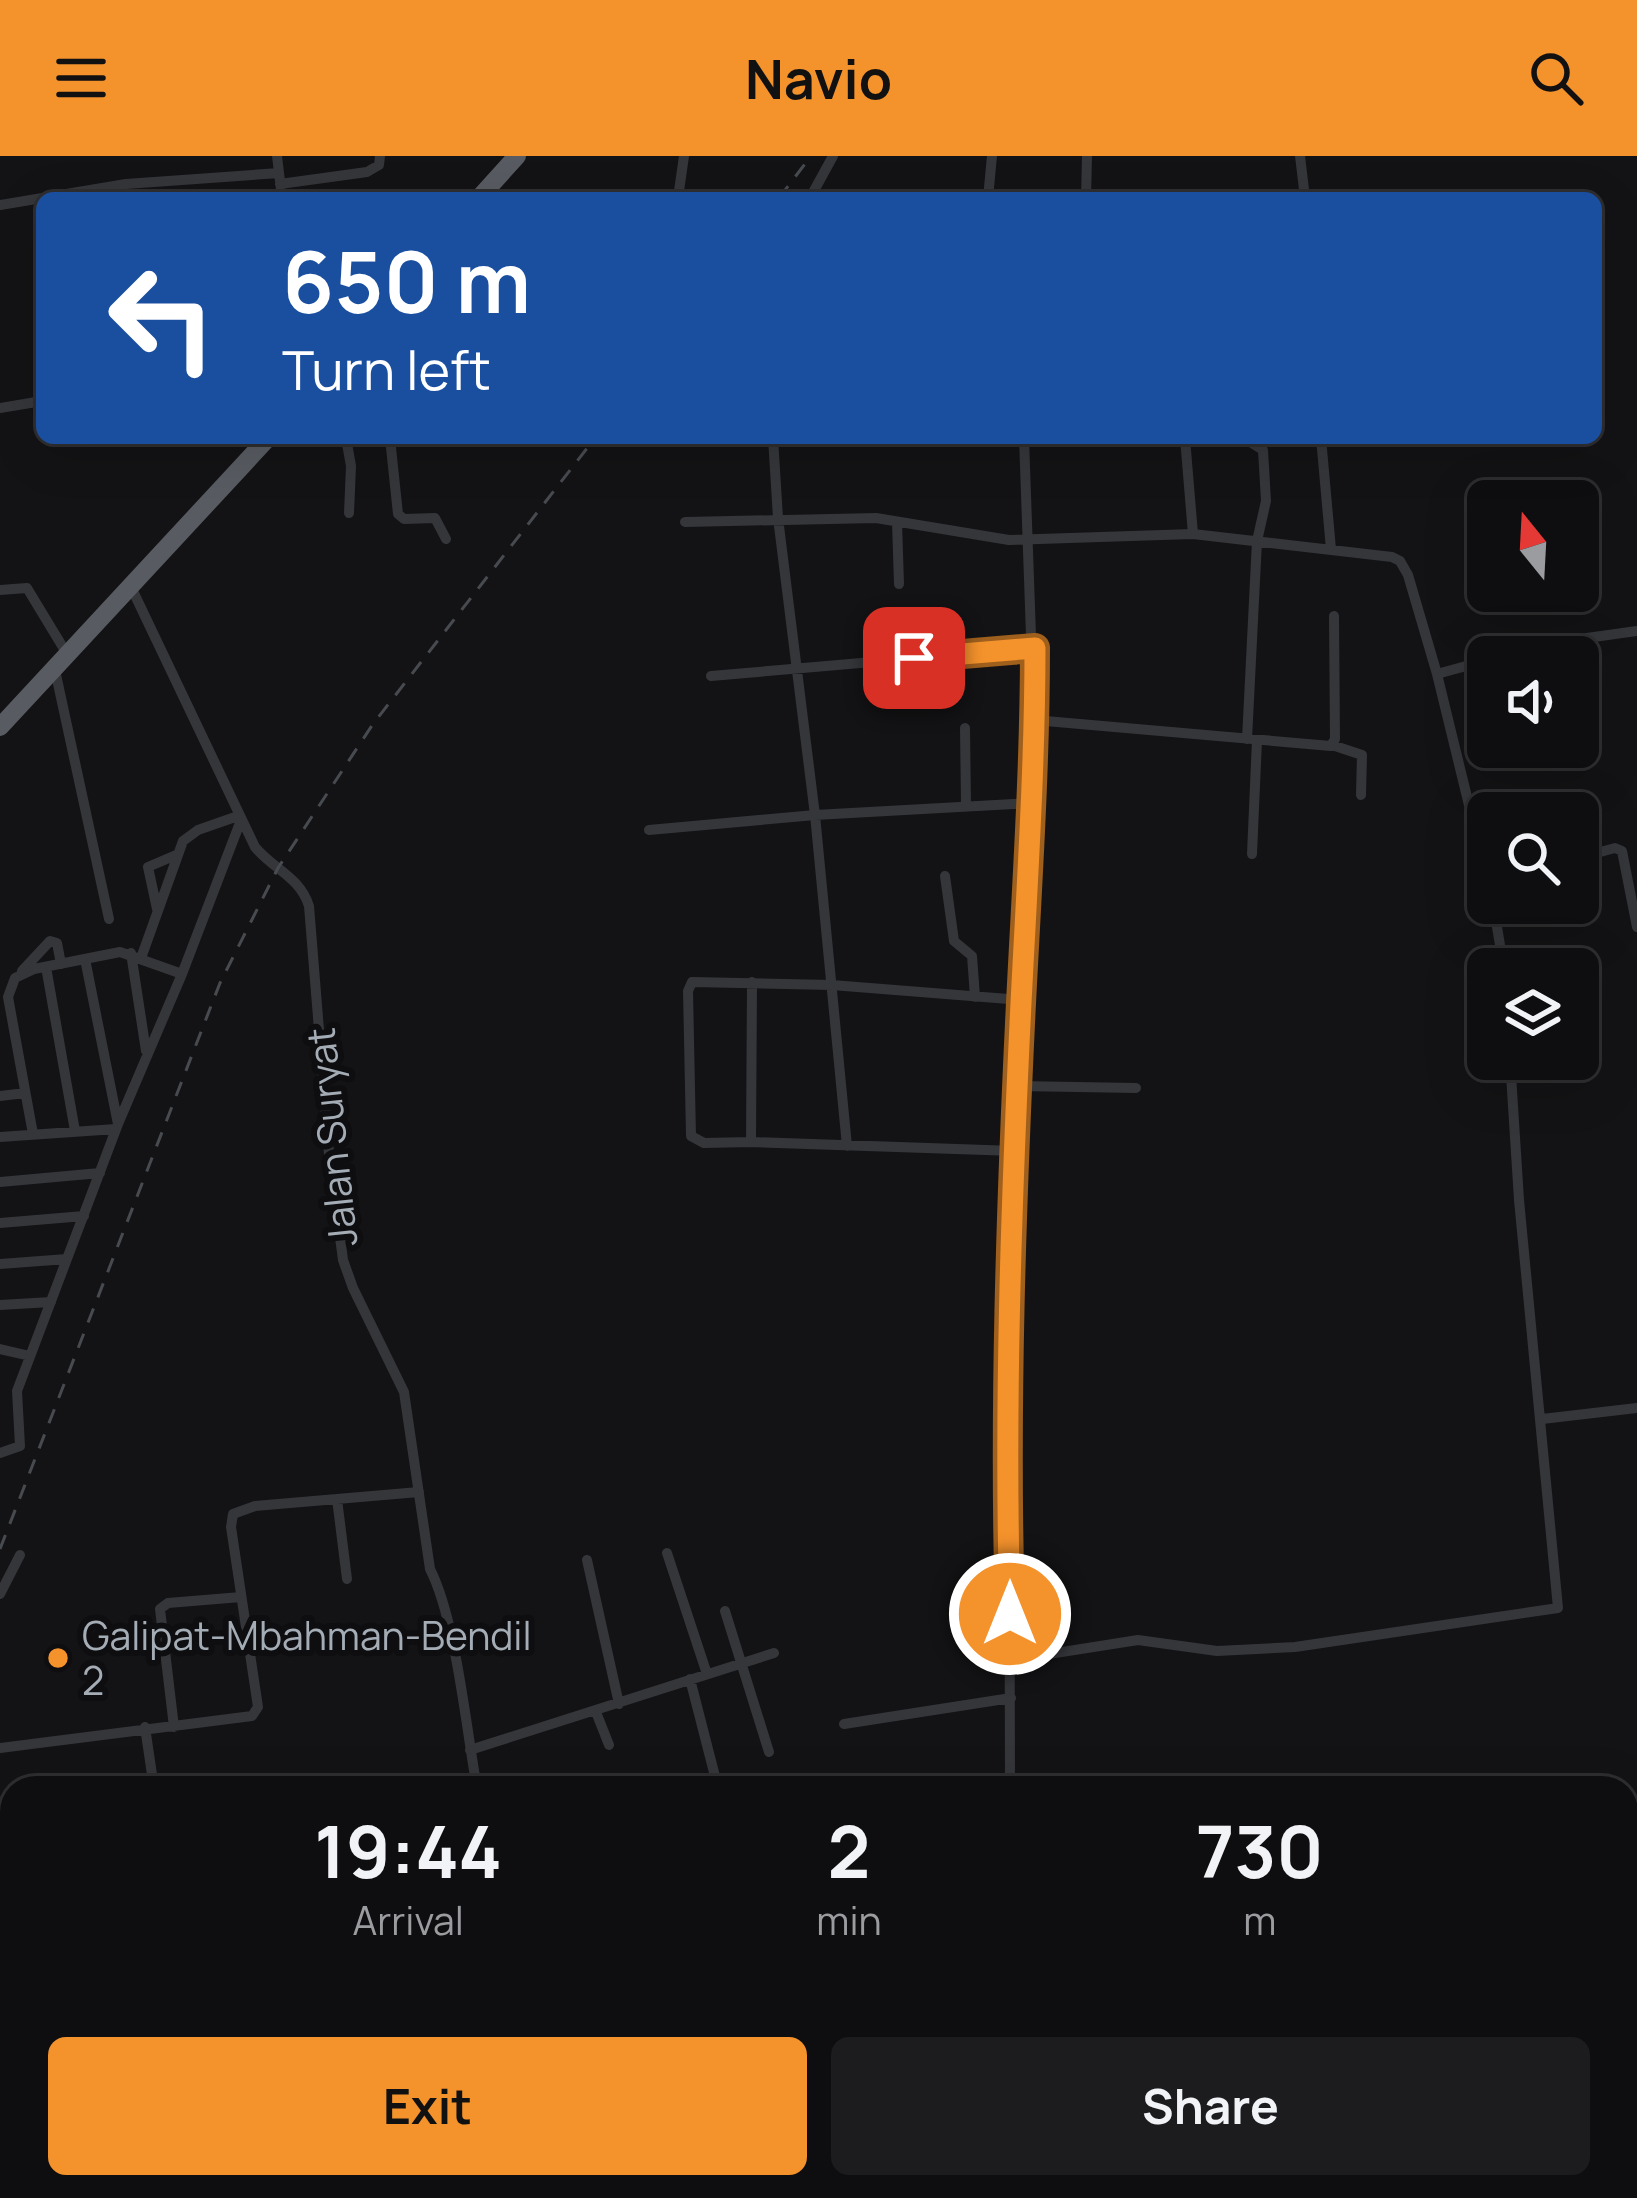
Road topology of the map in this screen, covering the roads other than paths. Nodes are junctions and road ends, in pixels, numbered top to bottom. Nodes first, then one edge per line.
1 (277, 156) edge
2 (380, 156) edge
3 (518, 156) edge
4 (684, 156) edge
5 (833, 156) edge
6 (992, 156) edge
7 (1087, 156) edge
8 (1300, 156) edge
9 (279, 179) junction
10 (83, 192) edge
11 (281, 192) edge
12 (485, 192) edge
13 (679, 192) edge
14 (813, 192) edge
15 (989, 192) edge
16 (1086, 192) edge
17 (1304, 192) edge
18 (36, 199) edge
19 (3, 204) edge
20 (36, 402) edge
21 (0, 408) edge
22 (263, 444) edge
23 (347, 444) edge
24 (391, 444) edge
25 (773, 444) edge
26 (1024, 444) edge
27 (1186, 444) edge
28 (1255, 444) edge
29 (1322, 444) edge
30 (349, 513) dead end
31 (778, 518) junction
32 (685, 522) dead end
33 (897, 522) junction
34 (1193, 534) junction
35 (1031, 537) junction
36 (446, 539) dead end
37 (1257, 541) junction
38 (1331, 549) junction
39 (899, 584) dead end
40 (132, 589) junction
41 (0, 590) edge
42 (1334, 616) dead end
43 (1637, 631) edge
44 (1599, 636) edge
45 (1035, 648) junction
46 (61, 663) junction
47 (798, 666) junction
48 (1467, 666) edge
49 (1437, 674) junction
50 (711, 676) dead end
51 (1034, 720) junction
52 (0, 727) edge
53 (965, 728) dead end
54 (1252, 740) junction
55 (1332, 745) junction
56 (1467, 792) edge
57 (1360, 795) dead end
58 (1032, 803) junction
59 (967, 805) junction
60 (815, 815) junction
61 (240, 818) junction
62 (649, 830) dead end
63 (1599, 853) edge
64 (1252, 854) dead end
65 (176, 856) junction
66 (945, 876) dead end
67 (158, 913) junction
68 (109, 919) dead end
69 (1637, 927) edge
70 (136, 956) junction
71 (85, 959) junction
72 (61, 964) junction
73 (46, 967) junction
74 (20, 973) junction
75 (182, 974) junction
76 (752, 982) junction
77 (832, 985) junction
78 (975, 997) junction
79 (1021, 1000) junction
80 (14, 1030) junction
81 (0, 1033) edge
82 (18, 1053) junction
83 (0, 1054) edge
84 (147, 1056) junction
85 (1511, 1080) edge
86 (1018, 1086) junction
87 (1136, 1088) dead end
88 (25, 1093) junction
89 (0, 1096) edge
90 (117, 1126) junction
91 (75, 1131) junction
92 (32, 1134) junction
93 (0, 1137) edge
94 (751, 1142) junction
95 (847, 1146) junction
96 (1015, 1151) junction
97 (100, 1173) junction
98 (0, 1181) edge
99 (83, 1216) junction
100 (0, 1223) edge
101 (67, 1259) junction
102 (0, 1264) edge
103 (51, 1302) junction
104 (0, 1306) edge
105 (0, 1349) edge
106 (30, 1356) junction
107 (1637, 1408) edge
108 (1542, 1420) junction
109 (0, 1454) edge
110 (419, 1492) junction
111 (337, 1499) junction
112 (667, 1553) dead end
113 (20, 1555) dead end
114 (587, 1560) dead end
115 (347, 1579) dead end
116 (0, 1594) edge
117 (241, 1597) junction
118 (725, 1611) dead end
119 (774, 1653) dead end
120 (1011, 1660) junction
121 (744, 1662) junction
122 (706, 1675) junction
123 (690, 1679) junction
124 (1011, 1698) junction
125 (619, 1704) junction
126 (596, 1712) junction
127 (844, 1724) dead end
128 (145, 1727) junction
129 (175, 1727) junction
130 (609, 1745) dead end
131 (0, 1748) edge
132 (470, 1750) junction
133 (769, 1752) dead end
134 (152, 1776) edge
135 (475, 1776) edge
136 (715, 1776) edge
137 (1010, 1776) edge

1 - 9 street
2 - 9 street
3 - 12 highway
4 - 13 street
5 - 14 street
6 - 15 street
7 - 16 street
8 - 17 street
9 - 10 street
9 - 11 street
18 - 19 street
20 - 21 street
22 - 40 highway
23 - 30 street
24 - 36 street
25 - 31 street
26 - 35 street
27 - 34 street
28 - 37 street
29 - 38 street
31 - 32 street
31 - 33 street
31 - 47 street
33 - 35 street
33 - 39 street
34 - 35 street
34 - 37 street
35 - 45 street
37 - 38 street
37 - 54 street
38 - 49 street
40 - 46 highway
40 - 61 street, Jalan Suryat
41 - 46 street
42 - 55 street
43 - 44 street
45 - 47 street
45 - 51 street
46 - 52 highway
46 - 68 street
47 - 50 street
47 - 60 street
48 - 49 street
49 - 56 street
51 - 54 street
51 - 58 street
53 - 59 street
54 - 55 street
54 - 64 street
55 - 57 street
58 - 59 street
58 - 79 street
59 - 60 street
60 - 62 street
60 - 77 street
61 - 65 street
61 - 75 street
61 - 110 street, Jalan Suryat
63 - 69 street
65 - 67 street
65 - 67 street
66 - 78 street
67 - 70 street
70 - 71 street
70 - 75 street
70 - 84 street
71 - 72 street
71 - 90 street
72 - 73 street
72 - 74 street
73 - 74 street
73 - 91 street
74 - 80 street
75 - 84 street
76 - 77 street
76 - 94 street
76 - 94 street
77 - 78 street
77 - 95 street
78 - 79 street
79 - 86 street
80 - 81 street
80 - 82 street
82 - 83 street
82 - 88 street
84 - 90 street
85 - 108 street
86 - 87 street
86 - 96 street
88 - 89 street
88 - 92 street
90 - 91 street
90 - 97 street
91 - 92 street
92 - 93 street
94 - 95 street
95 - 96 street
96 - 120 street
97 - 98 street
97 - 99 street
99 - 100 street
99 - 101 street
101 - 102 street
101 - 103 street
103 - 104 street
103 - 106 street
105 - 106 street
106 - 109 street
107 - 108 street
108 - 120 street
110 - 111 street
110 - 132 street, Jalan Suryat
111 - 115 street
111 - 117 street
112 - 122 street
113 - 116 street
114 - 125 street
117 - 129 street
117 - 129 street
118 - 121 street
119 - 121 street
120 - 124 street
121 - 122 street
121 - 133 street
122 - 123 street
123 - 125 street
123 - 136 street
124 - 127 street
124 - 137 street
125 - 126 street
126 - 130 street
126 - 132 street
128 - 129 street
128 - 131 street
128 - 134 street
132 - 135 street, Jalan Suryat

